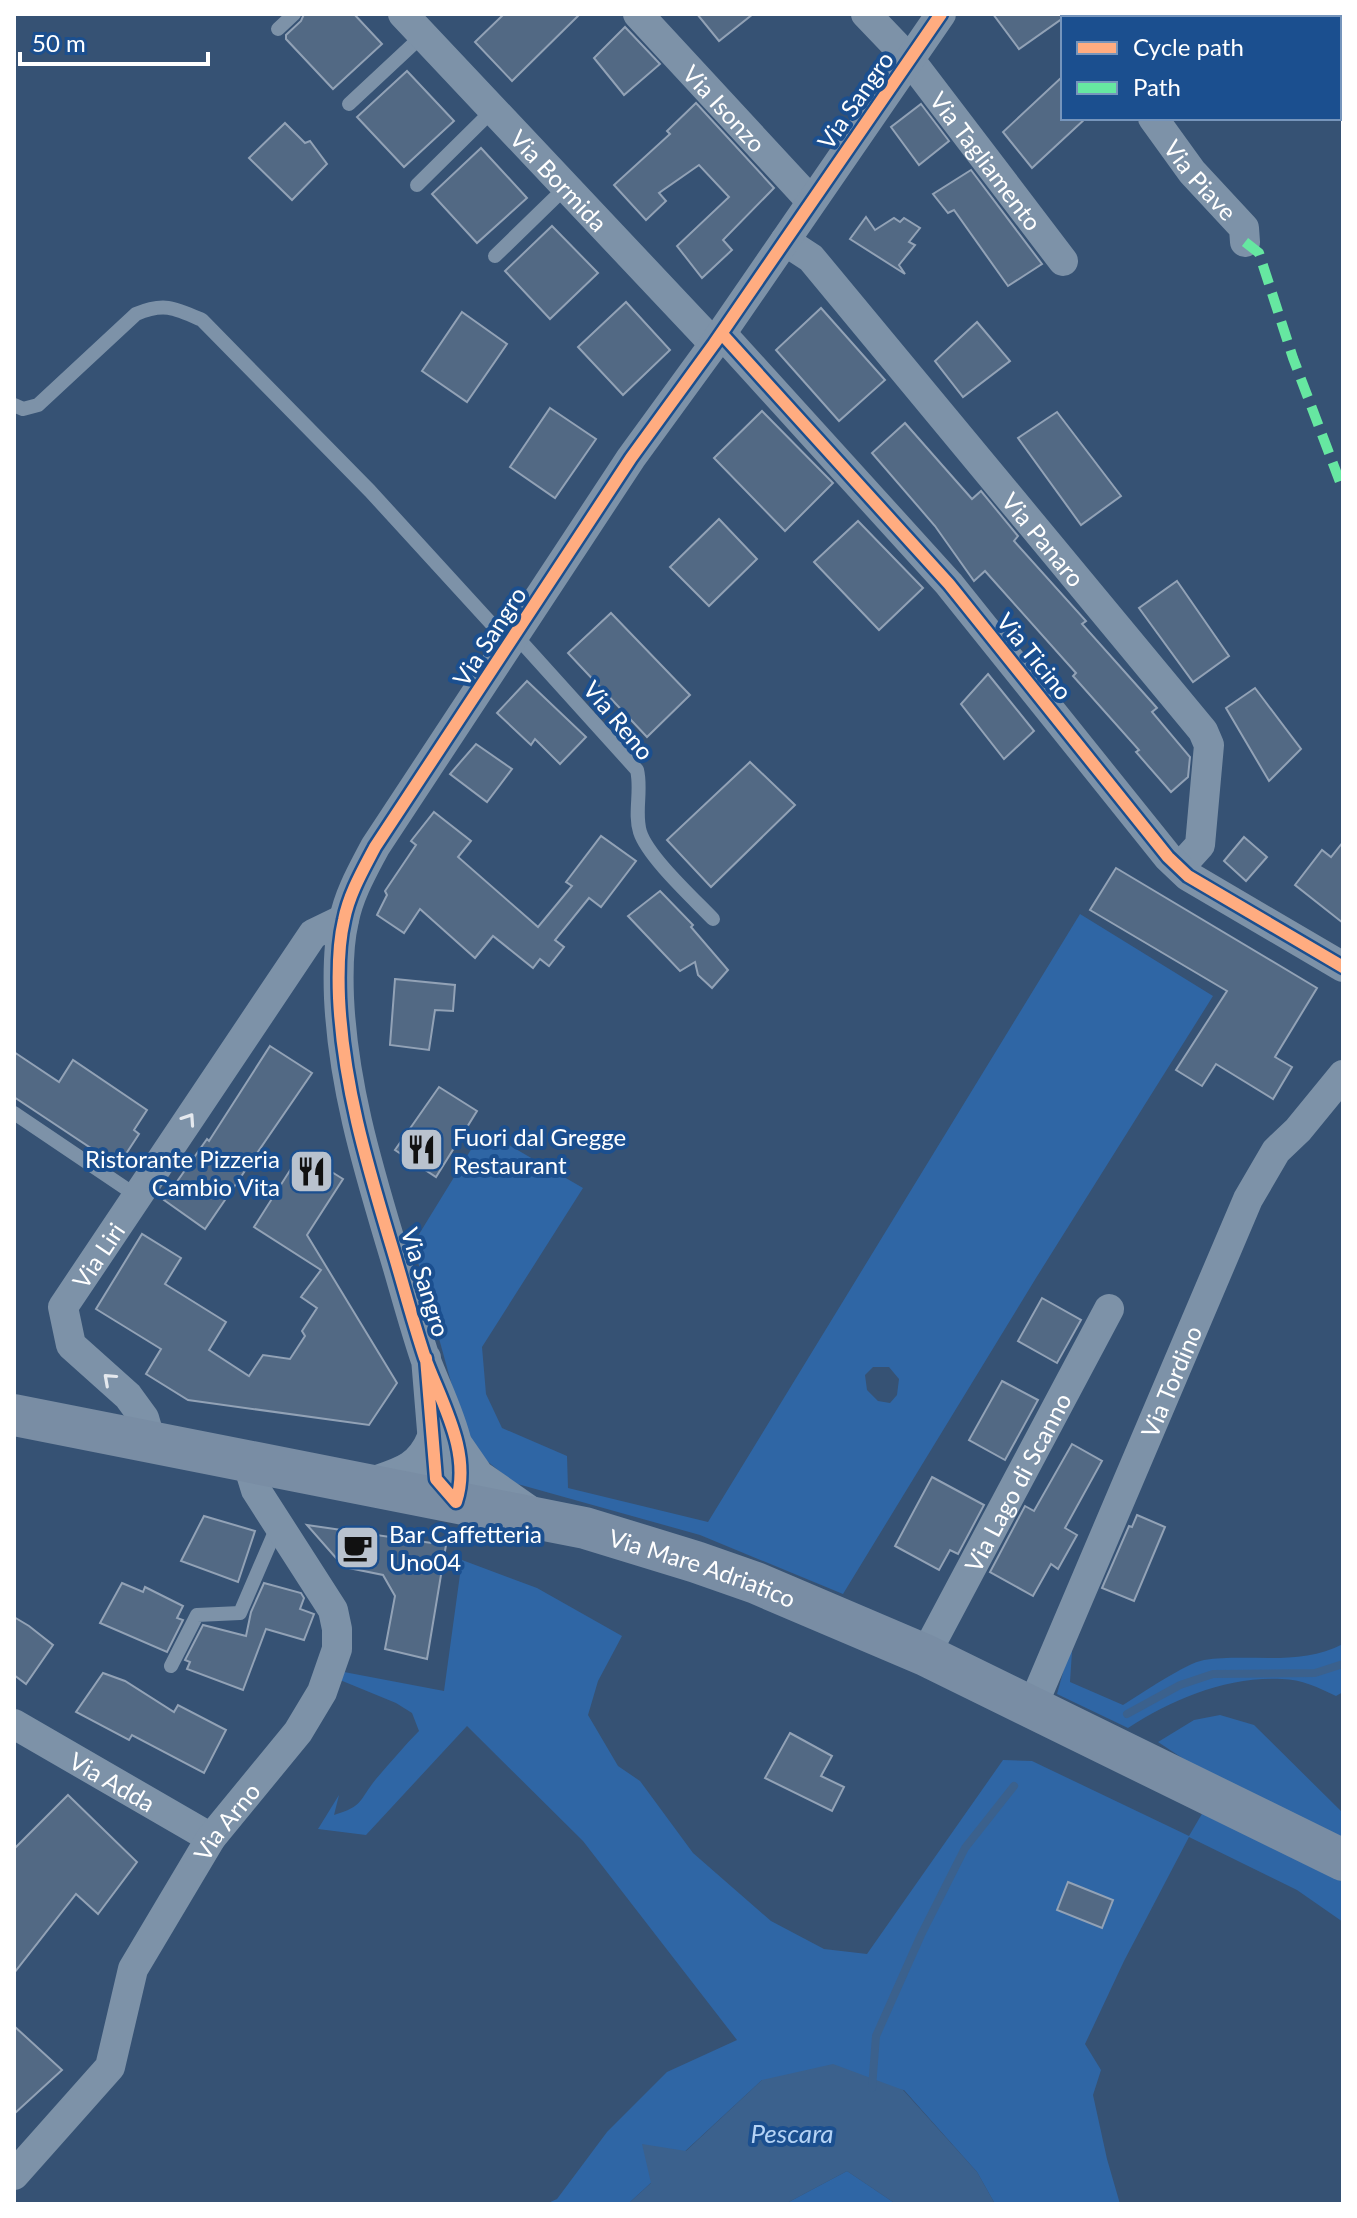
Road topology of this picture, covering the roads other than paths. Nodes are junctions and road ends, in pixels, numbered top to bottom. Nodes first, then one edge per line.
1 (294, 14) edge
2 (638, 14) edge
3 (866, 14) edge
4 (941, 14) edge
5 (413, 24) edge
6 (278, 29) dead end
7 (910, 60) junction
8 (349, 104) dead end
9 (493, 110) junction
10 (1154, 120) edge
11 (417, 185) dead end
12 (566, 187) junction
13 (811, 201) junction
14 (785, 241) junction
15 (1245, 242) dead end
16 (495, 256) dead end
17 (1063, 261) dead end
18 (718, 339) junction
19 (14, 405) edge
20 (513, 640) junction
21 (1180, 867) junction
22 (344, 919) junction
23 (713, 919) dead end
24 (1343, 967) edge
25 (1343, 1075) edge
26 (14, 1113) edge
27 (137, 1196) junction
28 (1109, 1309) dead end
29 (14, 1415) edge
30 (443, 1437) junction
31 (151, 1442) junction
32 (247, 1461) junction
33 (364, 1484) junction
34 (456, 1502) junction
35 (546, 1520) junction
36 (277, 1527) junction
37 (925, 1655) junction
38 (171, 1666) dead end
39 (1032, 1707) junction
40 (14, 1724) edge
41 (211, 1838) junction
42 (1343, 1860) edge
43 (14, 2175) edge

1 - 6 lane
2 - 13 street, Via Isonzo
3 - 7 street, Via Tagliamento
4 - 7 street, Via Sangro
5 - 8 lane
5 - 9 street, Via Bormida
7 - 13 street, Via Sangro
7 - 17 street, Via Tagliamento
9 - 11 lane
9 - 12 street, Via Bormida
10 - 15 street, Via Piave
12 - 16 lane
12 - 18 street, Via Bormida
13 - 14 street, Via Sangro
14 - 18 street, Via Sangro
14 - 21 street, Via Panaro
18 - 20 street, Via Sangro
18 - 21 street, Via Ticino
19 - 20 lane, Via Reno
20 - 22 street, Via Sangro
20 - 23 lane, Via Reno
21 - 24 street, Via Ticino
27 -> 22 street, Via Liri
22 - 30 street, Via Sangro
25 - 39 street, Via Tordino
26 - 27 lane
31 -> 27 street, Via Liri
28 - 37 street, Via Lago di Scanno
29 - 31 main road, Via Mare Adriatico
30 - 33 street
30 - 34 street, Via Sangro
30 - 35 street, Via Sangro
31 - 32 main road, Via Mare Adriatico
32 - 33 main road, Via Mare Adriatico
32 - 36 street, Via Arno
33 - 34 main road, Via Mare Adriatico
34 - 35 main road, Via Mare Adriatico
35 - 37 main road, Via Mare Adriatico
36 - 38 lane
36 - 41 street, Via Arno
37 - 39 main road, Via Mare Adriatico
39 - 42 main road, Via Mare Adriatico
40 - 41 street, Via Adda
41 - 43 street, Via Arno

